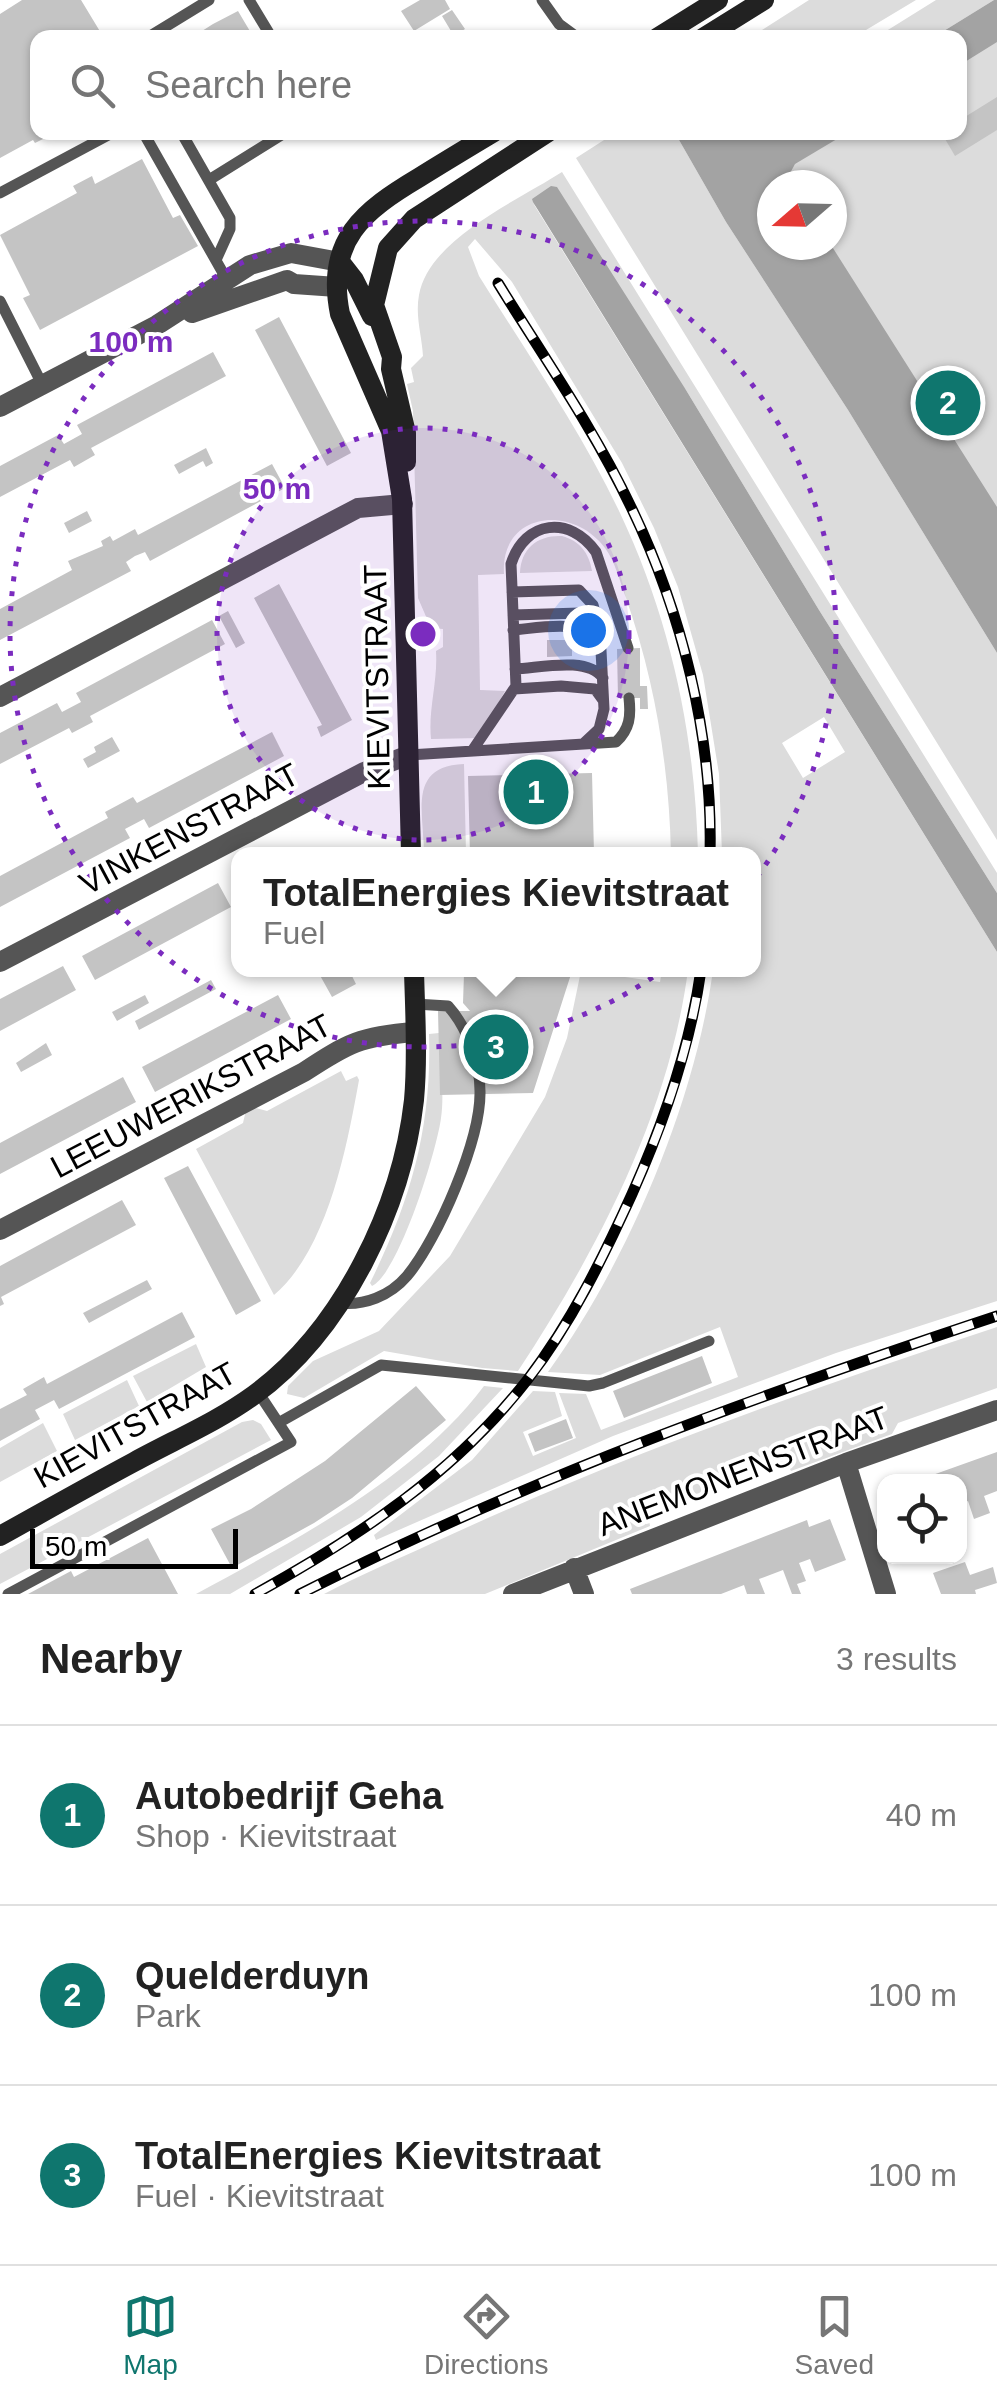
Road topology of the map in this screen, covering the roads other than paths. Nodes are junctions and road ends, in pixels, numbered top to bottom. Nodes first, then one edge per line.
1 (209, 0) edge
2 (249, 0) edge
3 (527, 0) edge
4 (718, 0) edge
5 (764, 0) edge
6 (544, 3) edge
7 (560, 24) junction
8 (159, 30) edge
9 (267, 30) edge
10 (562, 30) edge
11 (568, 30) edge
12 (670, 30) edge
13 (715, 30) edge
14 (99, 140) edge
15 (148, 140) edge
16 (186, 140) edge
17 (273, 140) edge
18 (481, 140) edge
19 (536, 140) edge
20 (210, 180) junction
21 (0, 193) edge
22 (216, 260) junction
23 (340, 262) junction
24 (381, 269) junction
25 (227, 280) junction
26 (346, 284) junction
27 (0, 301) edge
28 (157, 325) junction
29 (392, 358) junction
30 (42, 384) junction
31 (0, 408) edge
32 (403, 501) junction
33 (512, 592) junction
34 (513, 614) junction
35 (598, 623) junction
36 (514, 630) junction
37 (601, 642) junction
38 (628, 648) dead end
39 (515, 669) junction
40 (603, 678) junction
41 (514, 689) junction
42 (0, 697) edge
43 (629, 698) dead end
44 (603, 700) junction
45 (583, 744) junction
46 (472, 751) junction
47 (409, 754) junction
48 (412, 847) edge
49 (0, 962) edge
50 (414, 977) edge
51 (415, 1004) junction
52 (415, 1032) junction
53 (0, 1230) edge
54 (339, 1303) junction
55 (709, 1341) dead end
56 (258, 1392) junction
57 (997, 1410) edge
58 (280, 1422) junction
59 (846, 1462) junction
60 (0, 1536) edge
61 (574, 1568) junction
62 (8, 1594) edge
63 (513, 1594) edge
64 (584, 1594) edge
65 (886, 1594) edge

1 - 8 lane
2 - 9 lane
3 - 6 lane
4 - 12 main road
5 - 13 main road
6 - 7 lane
7 - 10 lane
7 - 11 lane
14 - 21 lane
15 - 22 lane
16 - 20 lane
17 - 20 lane
18 - 23 main road
19 - 24 main road
20 - 22 lane
22 - 25 lane
23 - 25 street
23 - 26 main road, KIEVITSTRAAT
24 - 26 main road
24 - 29 main road, KIEVITSTRAAT
25 - 28 street
26 - 28 street
26 - 29 main road
26 - 32 main road, KIEVITSTRAAT
27 - 30 lane
28 - 30 street
29 - 32 main road, KIEVITSTRAAT
30 - 31 street
32 - 42 street
32 - 47 main road, KIEVITSTRAAT
33 - 34 lane
33 - 35 lane
33 - 38 lane
34 - 35 lane
34 - 36 lane
35 - 37 lane
36 - 37 lane
36 - 39 lane
37 - 40 lane
39 - 40 lane
39 - 41 lane
40 - 44 lane
41 - 44 lane
41 - 46 lane
43 - 45 lane
44 - 45 lane
45 - 46 lane
46 - 47 lane
47 - 48 main road, KIEVITSTRAAT
47 - 49 street, VINKENSTRAAT
50 - 51 main road, KIEVITSTRAAT
51 - 52 main road, KIEVITSTRAAT
51 - 54 lane
52 - 53 street, LEEUWERIKSTRAAT
52 - 54 main road, KIEVITSTRAAT
54 - 56 main road, KIEVITSTRAAT
55 - 58 lane
56 - 58 lane
56 - 60 main road, KIEVITSTRAAT
57 - 59 street, ANEMONENSTRAAT
58 - 62 lane
59 - 61 street, ANEMONENSTRAAT
59 - 65 street
61 - 63 street, ANEMONENSTRAAT
61 - 64 street

